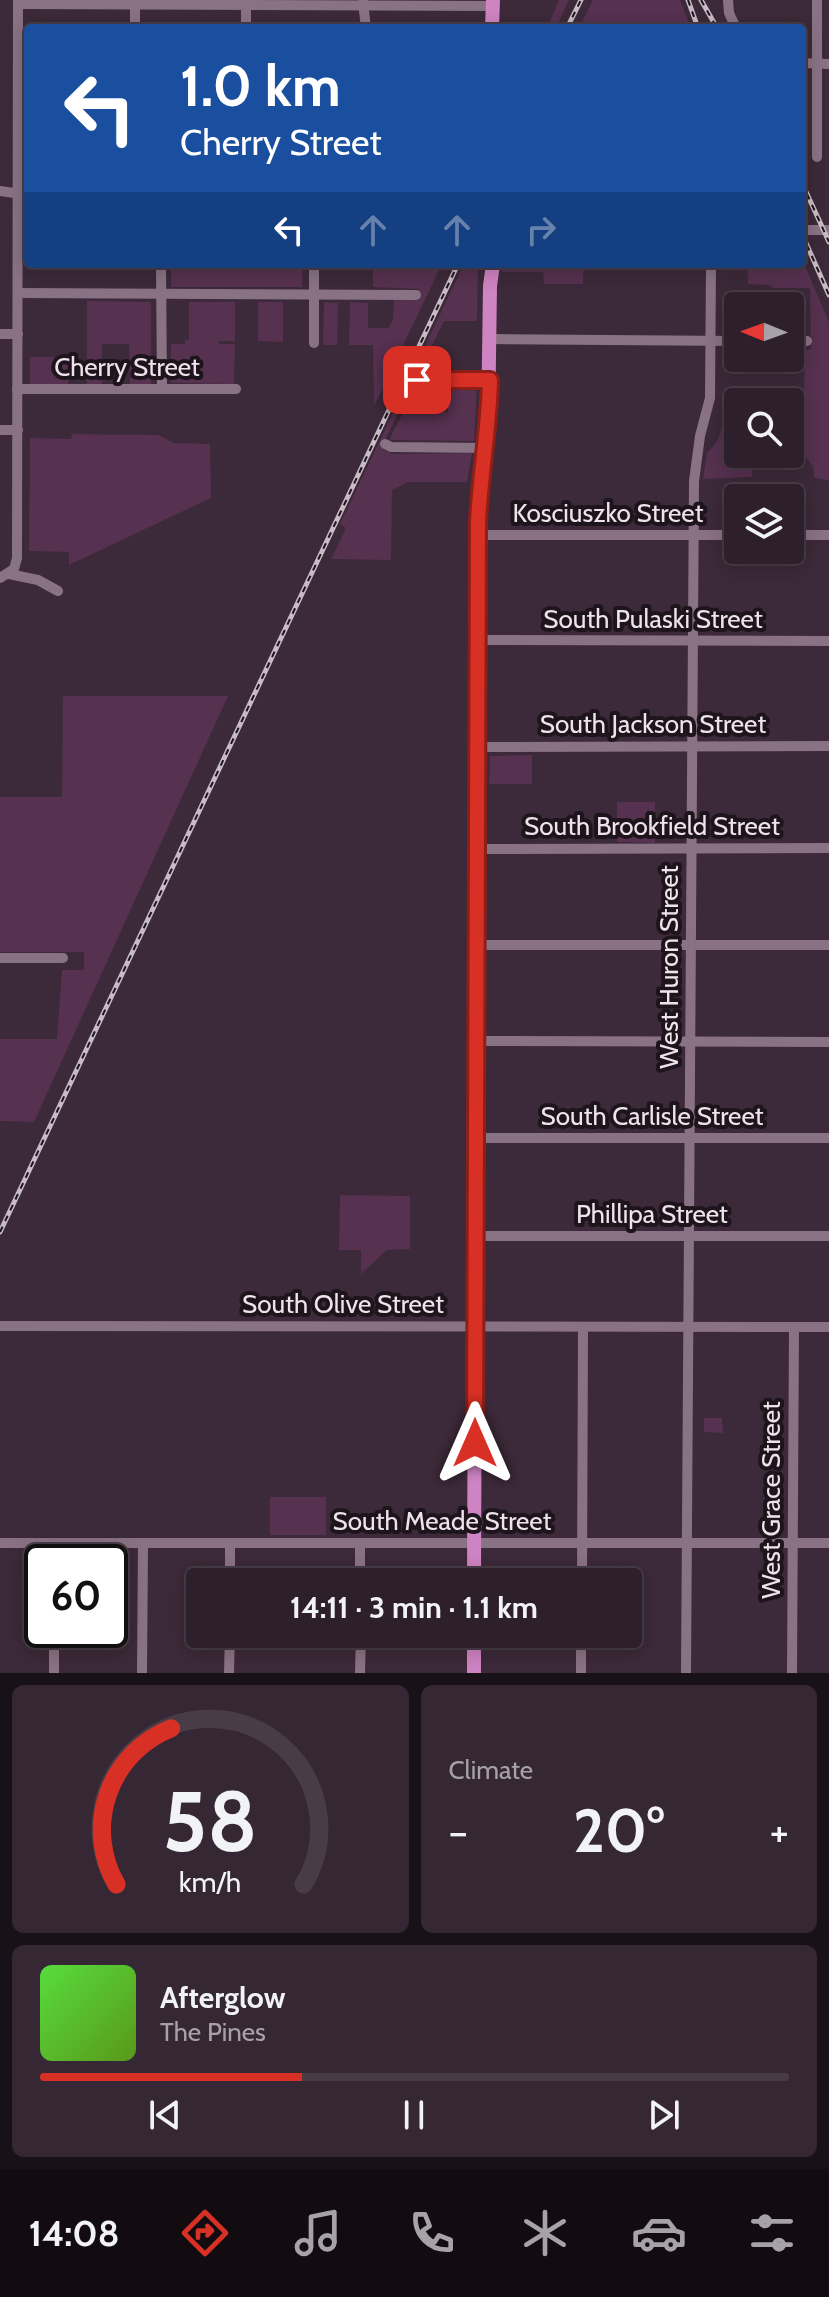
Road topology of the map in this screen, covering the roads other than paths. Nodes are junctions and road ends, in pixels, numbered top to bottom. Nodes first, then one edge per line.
1 (728, 0) edge
2 (817, 0) edge
3 (18, 2) edge
4 (135, 2) edge
5 (246, 3) edge
6 (364, 3) edge
7 (493, 3) edge
8 (135, 24) edge
9 (246, 24) edge
10 (366, 24) edge
11 (492, 24) edge
12 (734, 24) edge
13 (823, 64) edge
14 (817, 157) dead end
15 (0, 191) edge
16 (23, 195) edge
17 (806, 230) edge
18 (829, 230) edge
19 (161, 268) edge
20 (314, 268) edge
21 (711, 268) edge
22 (492, 270) edge
23 (18, 293) junction
24 (161, 294) junction
25 (314, 295) junction
26 (416, 295) dead end
27 (0, 334) edge
28 (18, 334) junction
29 (490, 339) junction
30 (711, 341) junction
31 (724, 341) edge
32 (314, 343) dead end
33 (417, 380) dead end
34 (490, 380) junction
35 (17, 389) junction
36 (162, 389) junction
37 (236, 389) dead end
38 (0, 430) edge
39 (18, 430) junction
40 (385, 444) dead end
41 (486, 448) junction
42 (478, 535) junction
43 (694, 535) junction
44 (724, 535) edge
45 (804, 535) edge
46 (829, 535) edge
47 (4, 576) edge
48 (58, 591) dead end
49 (477, 640) junction
50 (693, 641) junction
51 (829, 641) edge
52 (692, 746) junction
53 (829, 746) edge
54 (477, 747) junction
55 (692, 848) junction
56 (829, 848) edge
57 (476, 849) junction
58 (475, 945) junction
59 (691, 945) junction
60 (829, 945) edge
61 (0, 958) edge
62 (63, 958) dead end
63 (475, 1041) junction
64 (691, 1042) junction
65 (829, 1042) edge
66 (475, 1138) junction
67 (690, 1138) junction
68 (829, 1138) edge
69 (689, 1235) junction
70 (475, 1236) junction
71 (829, 1236) edge
72 (0, 1326) edge
73 (475, 1327) junction
74 (794, 1327) junction
75 (829, 1327) edge
76 (583, 1328) junction
77 (688, 1328) junction
78 (0, 1543) edge
79 (54, 1543) joint
80 (143, 1543) junction
81 (230, 1543) junction
82 (360, 1543) junction
83 (474, 1543) junction
84 (582, 1543) junction
85 (687, 1543) junction
86 (792, 1543) junction
87 (829, 1543) edge
88 (230, 1568) edge
89 (360, 1568) edge
90 (474, 1568) edge
91 (582, 1568) edge
92 (54, 1648) edge
93 (230, 1648) edge
94 (361, 1648) edge
95 (474, 1648) edge
96 (581, 1648) edge
97 (54, 1673) edge
98 (142, 1673) edge
99 (229, 1673) edge
100 (360, 1673) edge
101 (474, 1673) edge
102 (581, 1673) edge
103 (686, 1673) edge
104 (792, 1673) edge

1 - 12 street
2 - 13 street
3 - 4 street
3 - 16 street
4 - 5 street
4 - 8 street
5 - 6 street
5 - 9 street
6 - 7 street
6 - 10 street
7 - 11 main road
13 - 14 street
15 - 16 street
16 - 23 street
17 - 18 street
19 - 24 street
20 - 25 street
21 - 30 street, West Huron Street
22 - 29 main road
23 - 24 street
23 - 28 street
24 - 25 street
24 - 36 street
25 - 26 street
25 - 32 street
27 - 28 street
28 - 35 street
29 - 30 street
29 - 34 main road
30 - 31 street
30 - 43 street, West Huron Street
33 - 34 street
34 - 41 main road
35 - 36 street, Cherry Street
35 - 39 street
36 - 37 street, Cherry Street
38 - 39 street
39 - 47 street
40 - 41 street
41 - 42 main road
42 - 43 street, Kosciuszko Street
42 - 49 main road
43 - 44 street, Kosciuszko Street
43 - 50 street, West Huron Street
45 - 46 street
47 - 48 street
49 - 50 street, South Pulaski Street
49 - 54 main road
50 - 51 street, South Pulaski Street
50 - 52 street, West Huron Street
52 - 53 street, South Jackson Street
52 - 54 street, South Jackson Street
52 - 55 street, West Huron Street
54 - 57 main road
55 - 56 street, South Brookfield Street
55 - 57 street, South Brookfield Street
55 - 59 street, West Huron Street
57 - 58 main road
58 - 59 street
58 - 63 main road
59 - 60 street
59 - 64 street, West Huron Street
61 - 62 street
63 - 64 street
63 - 66 main road
64 - 65 street
64 - 67 street, West Huron Street
66 - 67 street, South Carlisle Street
66 - 70 main road
67 - 68 street, South Carlisle Street
67 - 69 street, West Huron Street
69 - 70 street, Phillipa Street
69 - 71 street, Phillipa Street
69 - 77 street, West Huron Street
70 - 73 main road
72 - 73 street, South Olive Street
73 - 76 street, South Olive Street
73 - 83 main road
74 - 75 street, South Olive Street
74 - 77 street, South Olive Street
74 - 86 street, West Grace Street
76 - 77 street, South Olive Street
76 - 84 street
77 - 85 street, West Huron Street
78 - 79 street, South Meade Street
79 - 80 street, South Meade Street
80 - 81 street, South Meade Street
80 - 98 street
81 - 82 street, South Meade Street
81 - 88 street
82 - 83 street, South Meade Street
82 - 89 street
83 - 84 street, South Meade Street
83 - 90 main road
84 - 85 street, South Meade Street
84 - 91 street
85 - 86 street, South Meade Street
85 - 103 street, West Huron Street
86 - 87 street, South Meade Street
86 - 104 street, West Grace Street
92 - 97 street
93 - 99 street
94 - 100 street
95 - 101 main road
96 - 102 street

